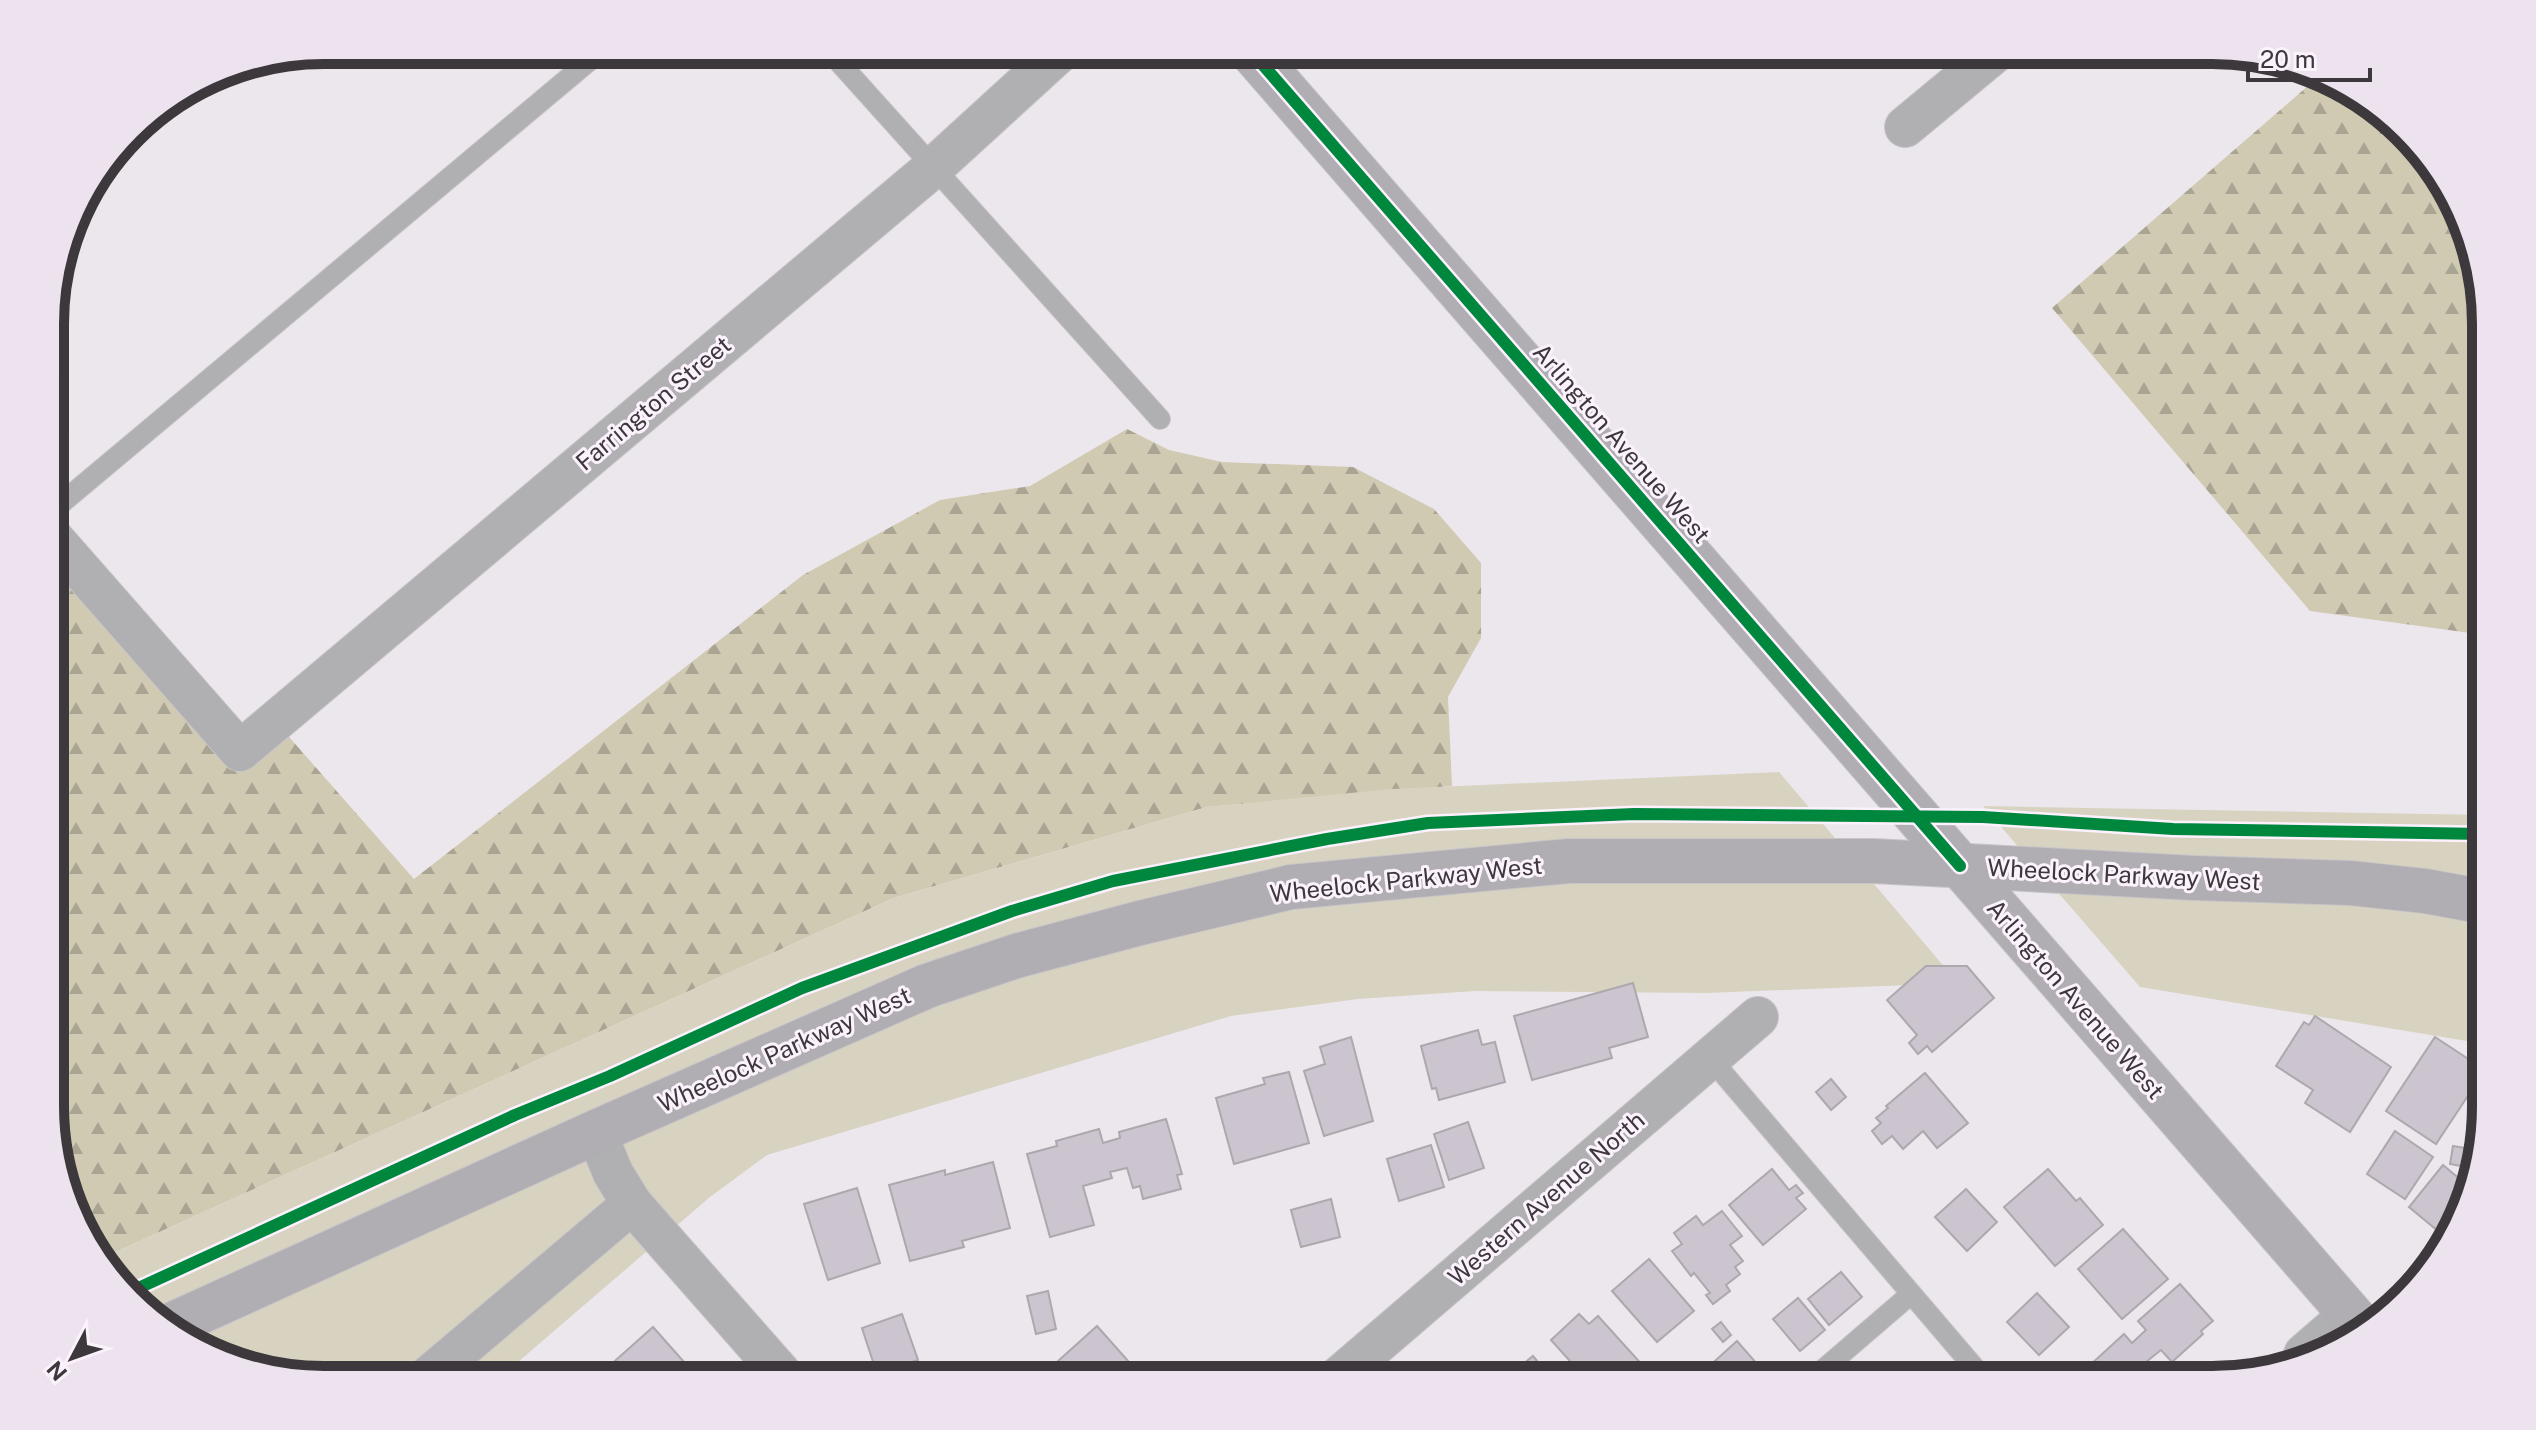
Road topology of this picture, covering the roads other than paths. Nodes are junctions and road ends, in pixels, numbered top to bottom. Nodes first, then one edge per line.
1 (585, 64) edge
2 (841, 64) edge
3 (1047, 64) edge
4 (1262, 64) edge
5 (1981, 64) edge
6 (1905, 127) dead end
7 (935, 166) junction
8 (1160, 419) dead end
9 (64, 501) edge
10 (64, 551) edge
11 (1960, 866) junction
12 (2471, 899) edge
13 (1758, 1017) dead end
14 (1710, 1058) junction
15 (596, 1132) junction
16 (632, 1204) junction
17 (1911, 1294) junction
18 (180, 1321) edge
19 (2357, 1322) edge
20 (1352, 1365) edge
21 (1828, 1365) edge
22 (1972, 1365) edge
23 (441, 1366) edge
24 (774, 1366) edge

1 - 9 lane
2 - 7 lane
3 - 7 street, Farrington Street
4 - 11 street, Arlington Avenue West
5 - 6 street
7 - 8 lane
7 - 10 street, Farrington Street
11 - 12 street, Wheelock Parkway West
11 - 15 street, Wheelock Parkway West
11 - 19 street, Arlington Avenue West
13 - 14 street, Western Avenue North
14 - 17 lane
14 - 20 street, Western Avenue North
15 - 16 street
15 - 18 street, Wheelock Parkway West
16 - 23 street
16 - 24 street
17 - 21 lane
17 - 22 lane

